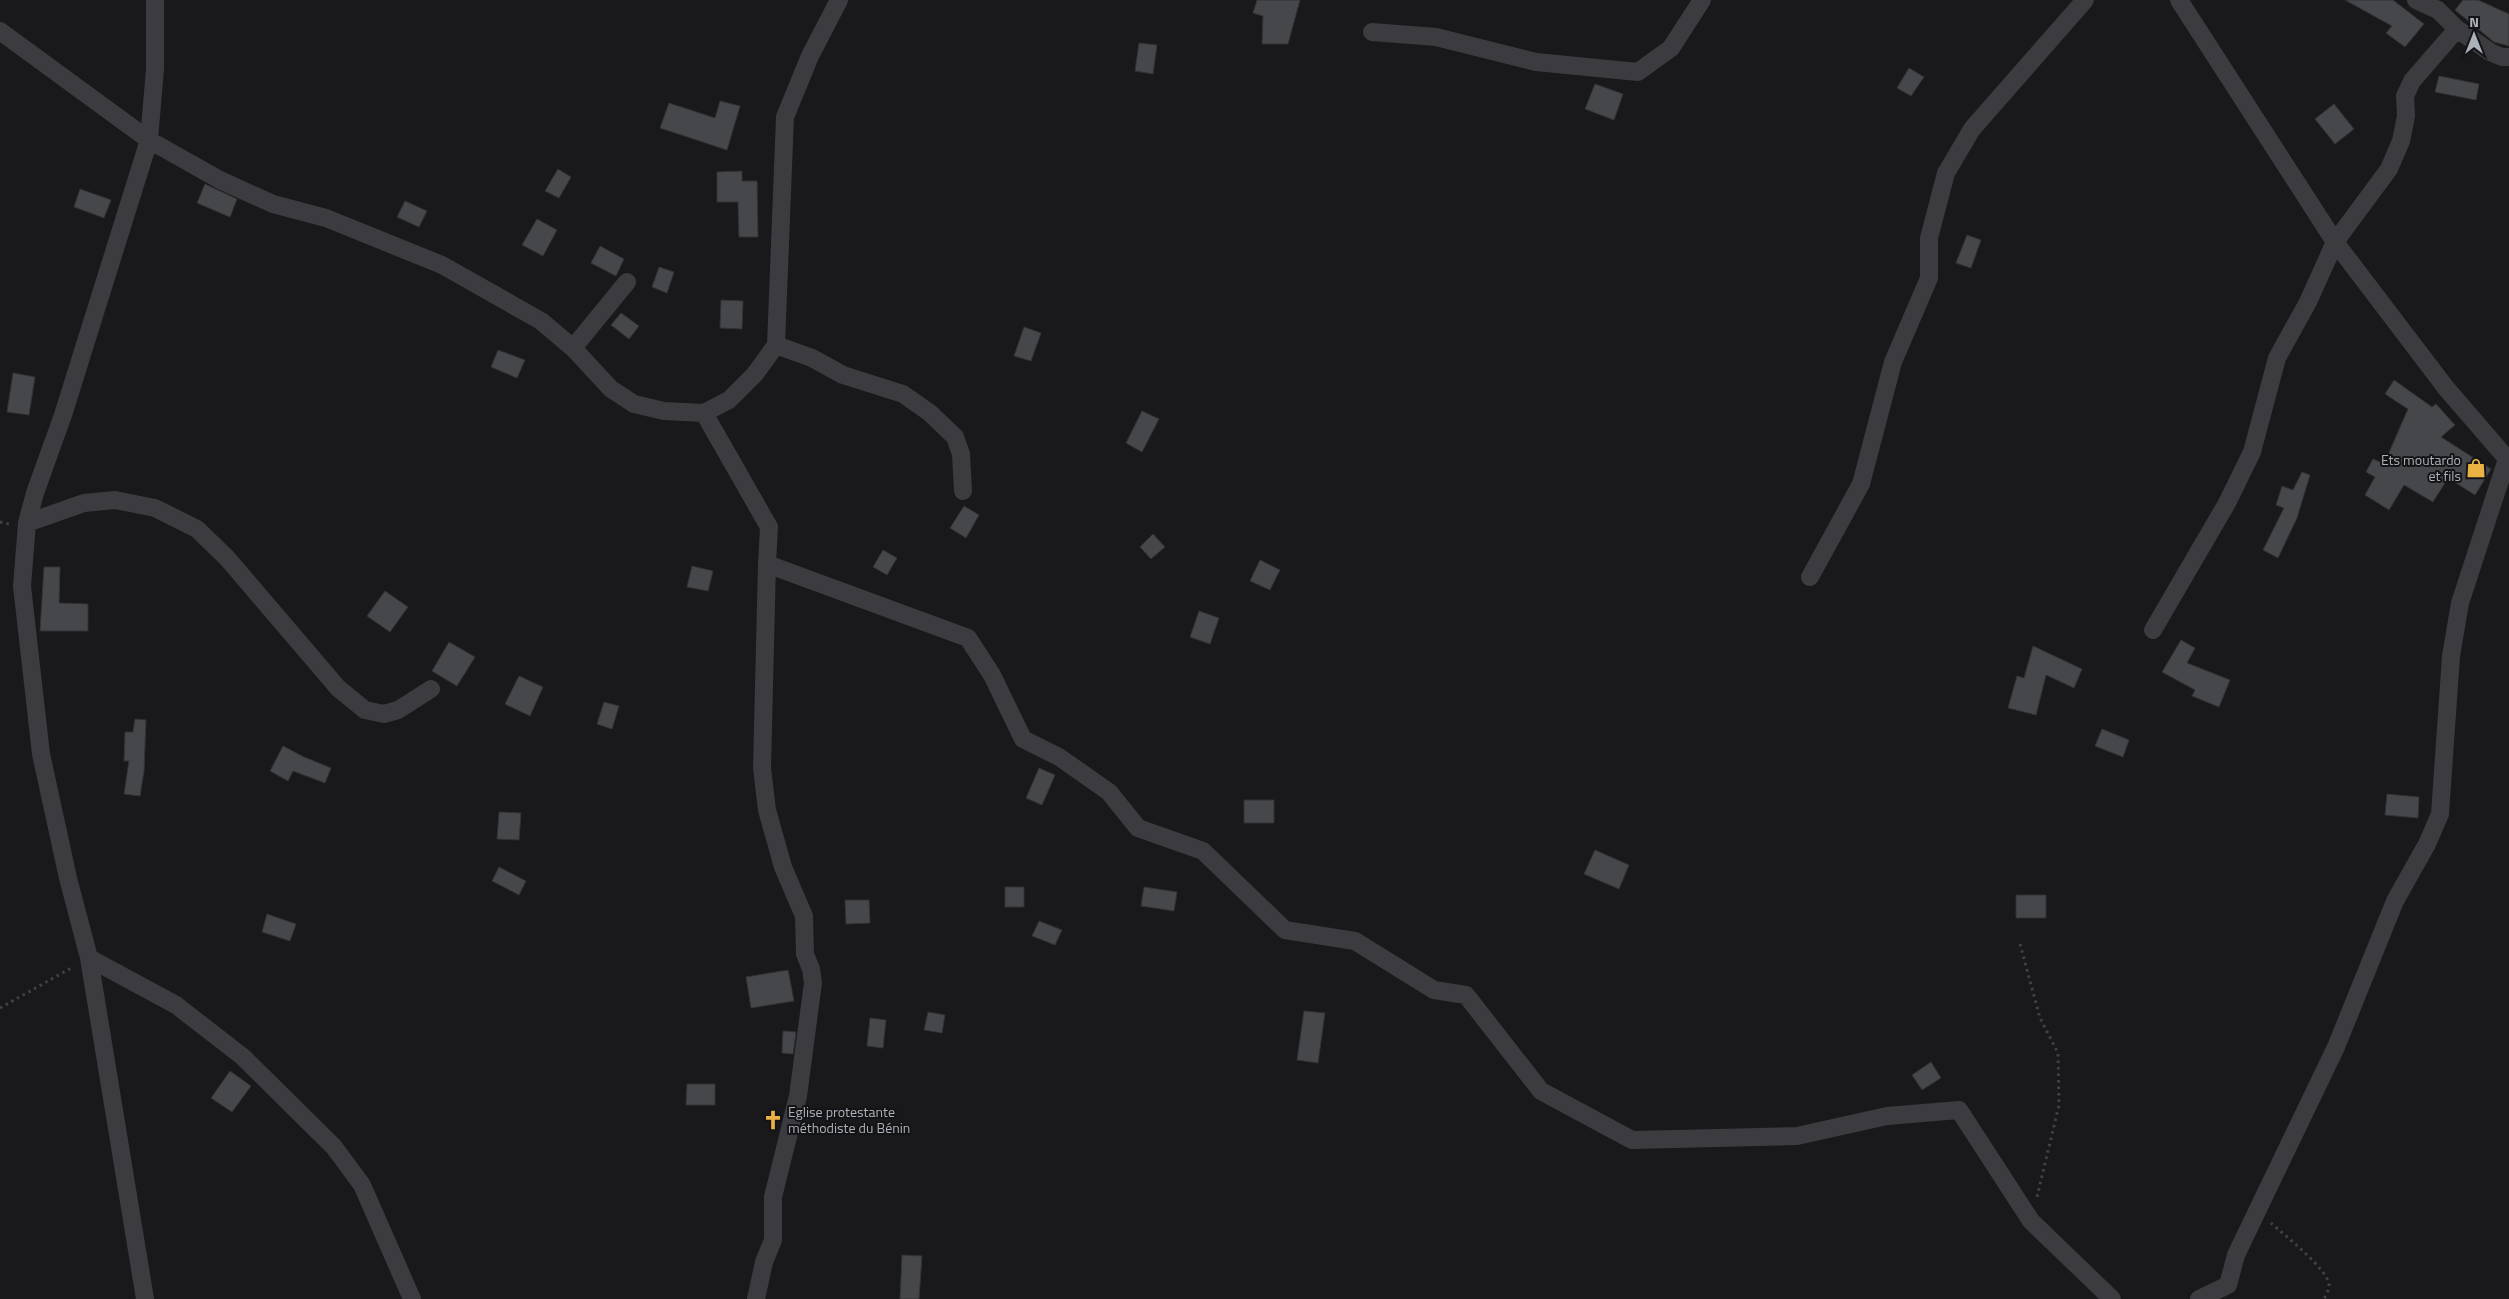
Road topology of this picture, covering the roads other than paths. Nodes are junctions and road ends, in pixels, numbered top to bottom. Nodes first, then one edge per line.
1 (155, 0) edge
2 (839, 0) edge
3 (1702, 0) edge
4 (2085, 0) edge
5 (2179, 0) edge
6 (2416, 0) edge
7 (2457, 29) junction
8 (0, 32) edge
9 (1372, 32) dead end
10 (2509, 57) edge
11 (149, 140) junction
12 (2334, 242) junction
13 (627, 282) dead end
14 (776, 345) junction
15 (573, 348) junction
16 (704, 413) junction
17 (2508, 460) edge
18 (963, 491) dead end
19 (27, 523) junction
20 (767, 564) junction
21 (1810, 577) dead end
22 (2153, 630) dead end
23 (431, 689) dead end
24 (89, 958) junction
25 (145, 1299) edge
26 (412, 1299) edge
27 (756, 1299) edge
28 (2112, 1299) edge
29 (2199, 1299) edge

1 - 11 street
2 - 14 street
3 - 9 street
4 - 21 street
5 - 12 street
6 - 7 street
7 - 10 street
7 - 12 street
8 - 11 street
11 - 15 street
11 - 19 street
12 - 17 street
12 - 22 street
13 - 15 street
14 - 16 street
14 - 18 street
15 - 16 street
16 - 20 street
17 - 29 street
19 - 23 street
19 - 24 street
20 - 27 street
20 - 28 street
24 - 25 street
24 - 26 street

